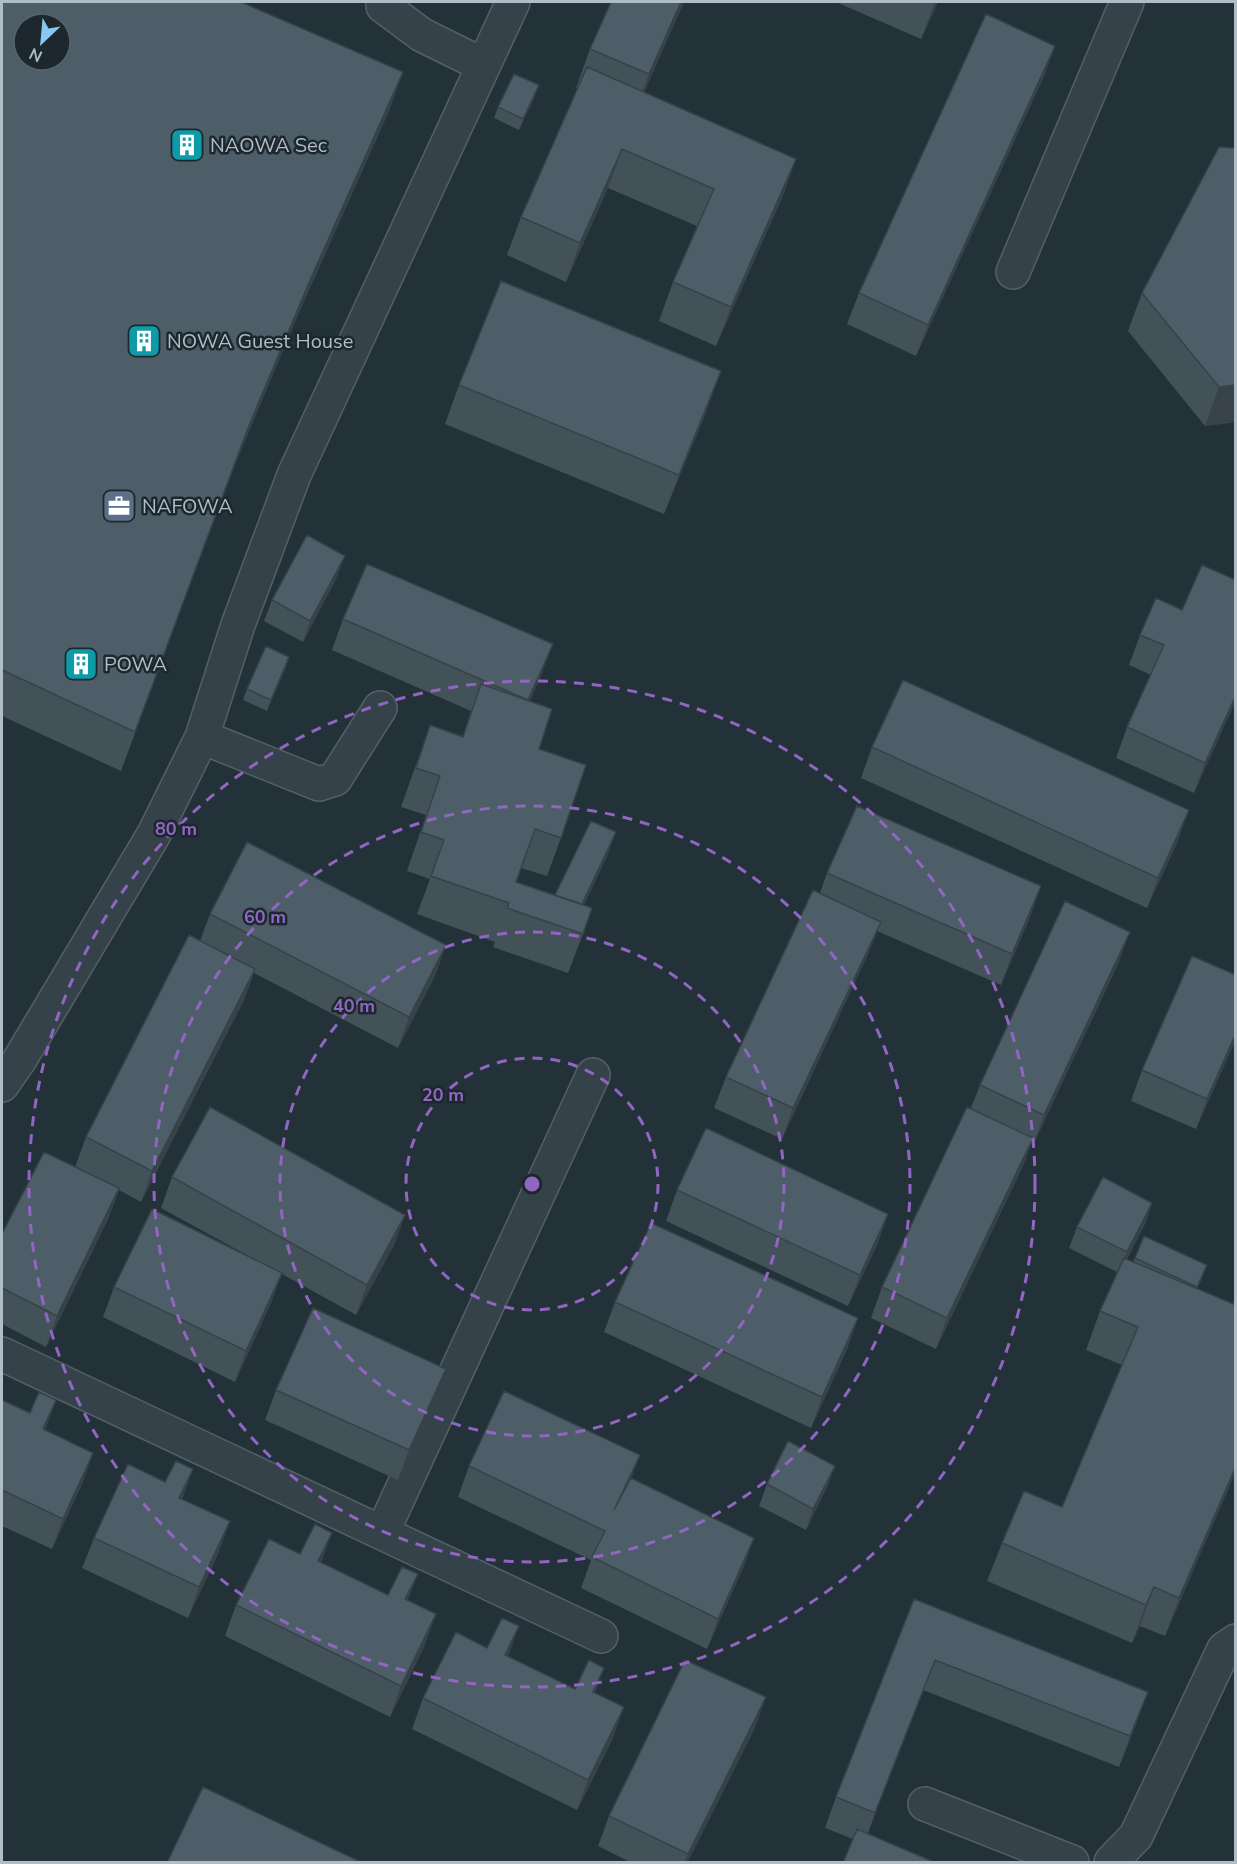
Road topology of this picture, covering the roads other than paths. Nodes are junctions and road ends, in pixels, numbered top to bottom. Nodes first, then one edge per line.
1 (383, 2) edge
2 (513, 2) edge
3 (1127, 2) edge
4 (483, 65) junction
5 (1013, 272) dead end
6 (380, 708) dead end
7 (202, 737) junction
8 (593, 1075) dead end
9 (2, 1085) edge
10 (2, 1354) edge
11 (382, 1533) junction
12 (601, 1636) dead end
13 (1236, 1641) edge
14 (925, 1804) dead end
15 (1072, 1863) edge
16 (1111, 1863) edge

1 - 4 street
2 - 4 street
3 - 5 street
4 - 7 street
6 - 7 street
7 - 9 street
8 - 11 street
10 - 11 street
11 - 12 street
13 - 16 street
14 - 15 street

